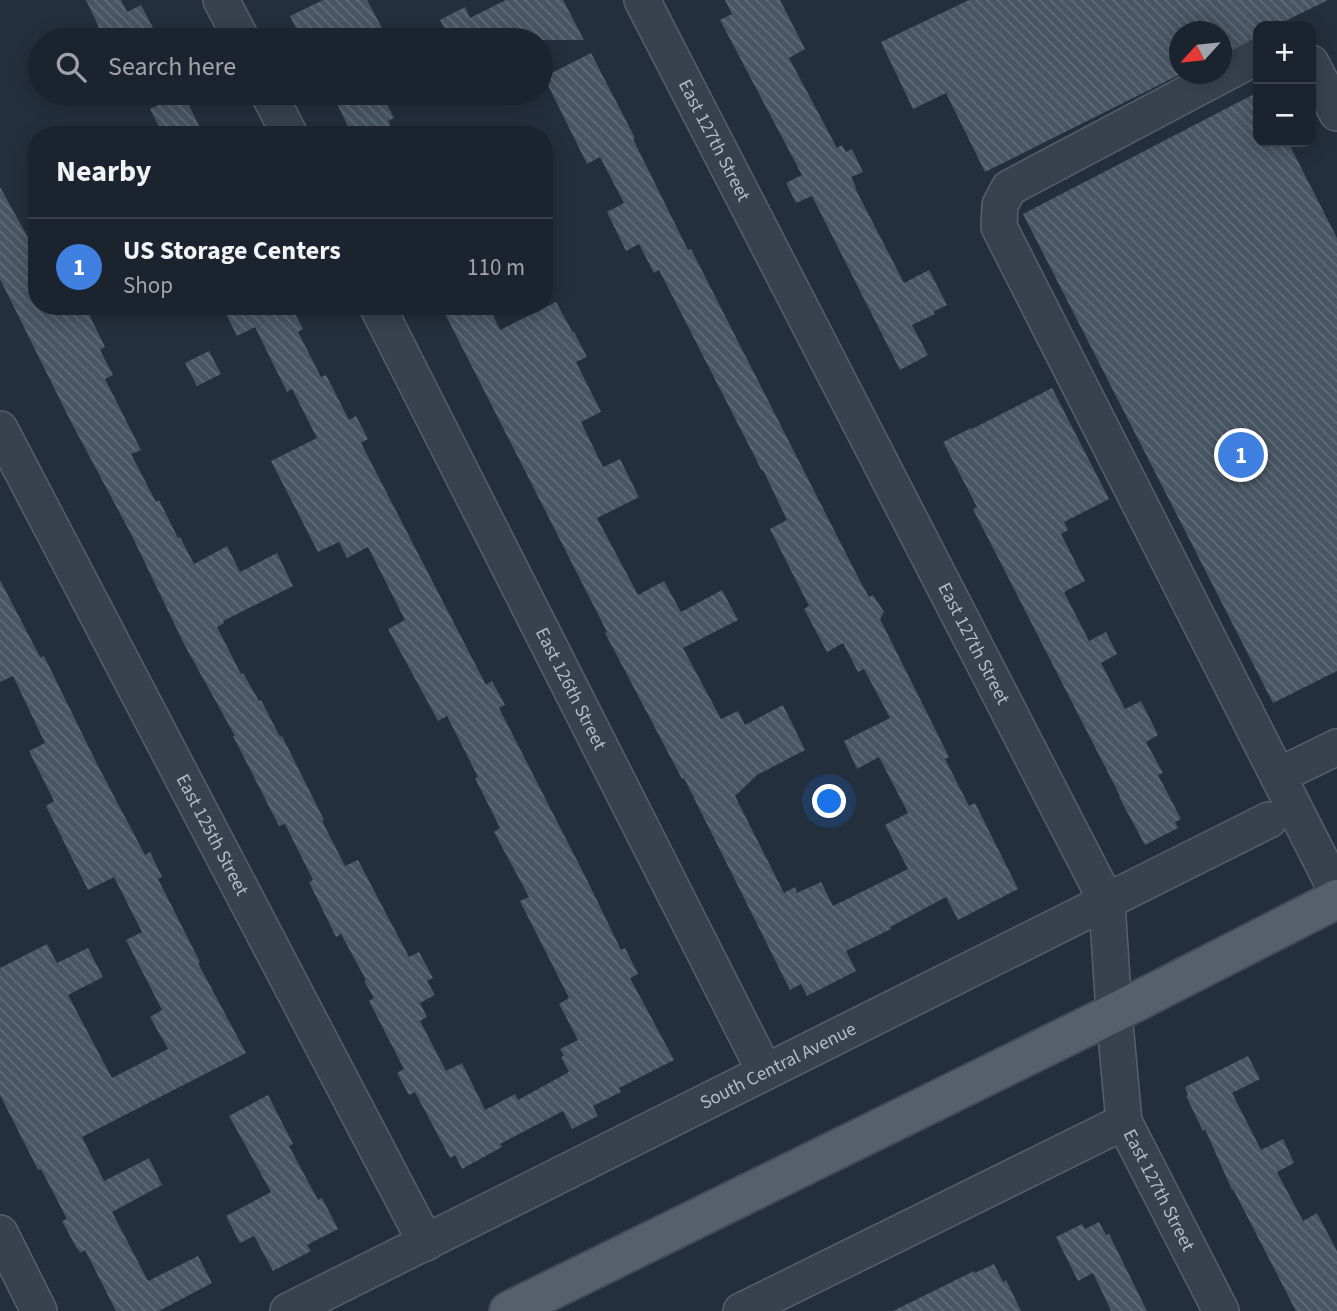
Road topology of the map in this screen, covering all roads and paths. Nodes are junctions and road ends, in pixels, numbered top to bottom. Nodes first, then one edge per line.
1 (221, 0) edge
2 (642, 0) edge
3 (236, 28) edge
4 (1253, 59) edge
5 (1316, 73) edge
6 (274, 105) edge
7 (1337, 113) edge
8 (285, 126) edge
9 (382, 315) edge
10 (0, 429) edge
11 (1337, 747) edge
12 (1278, 776) junction
13 (1269, 820) dead end
14 (1107, 902) junction
15 (1327, 902) edge
16 (1114, 1013) junction
17 (765, 1072) junction
18 (1125, 1122) junction
19 (0, 1233) edge
20 (426, 1243) junction
21 (795, 1299) edge
22 (39, 1311) edge
23 (288, 1311) edge
24 (509, 1311) edge
25 (741, 1311) edge
26 (1221, 1311) edge

1 - 3 street
2 - 14 street, East 127th Street
4 - 12 street
5 - 7 street
6 - 8 street
9 - 17 street, East 126th Street
10 - 20 street, East 125th Street
11 - 12 street
12 - 15 street
13 - 14 street, South Central Avenue
14 - 16 street, East 127th Street
14 - 17 street, South Central Avenue
15 - 16 main road
16 - 18 street, East 127th Street
16 - 24 main road
17 - 20 street, South Central Avenue
18 - 21 street
18 - 26 street, East 127th Street
19 - 22 street
20 - 23 street, South Central Avenue
21 - 25 street

